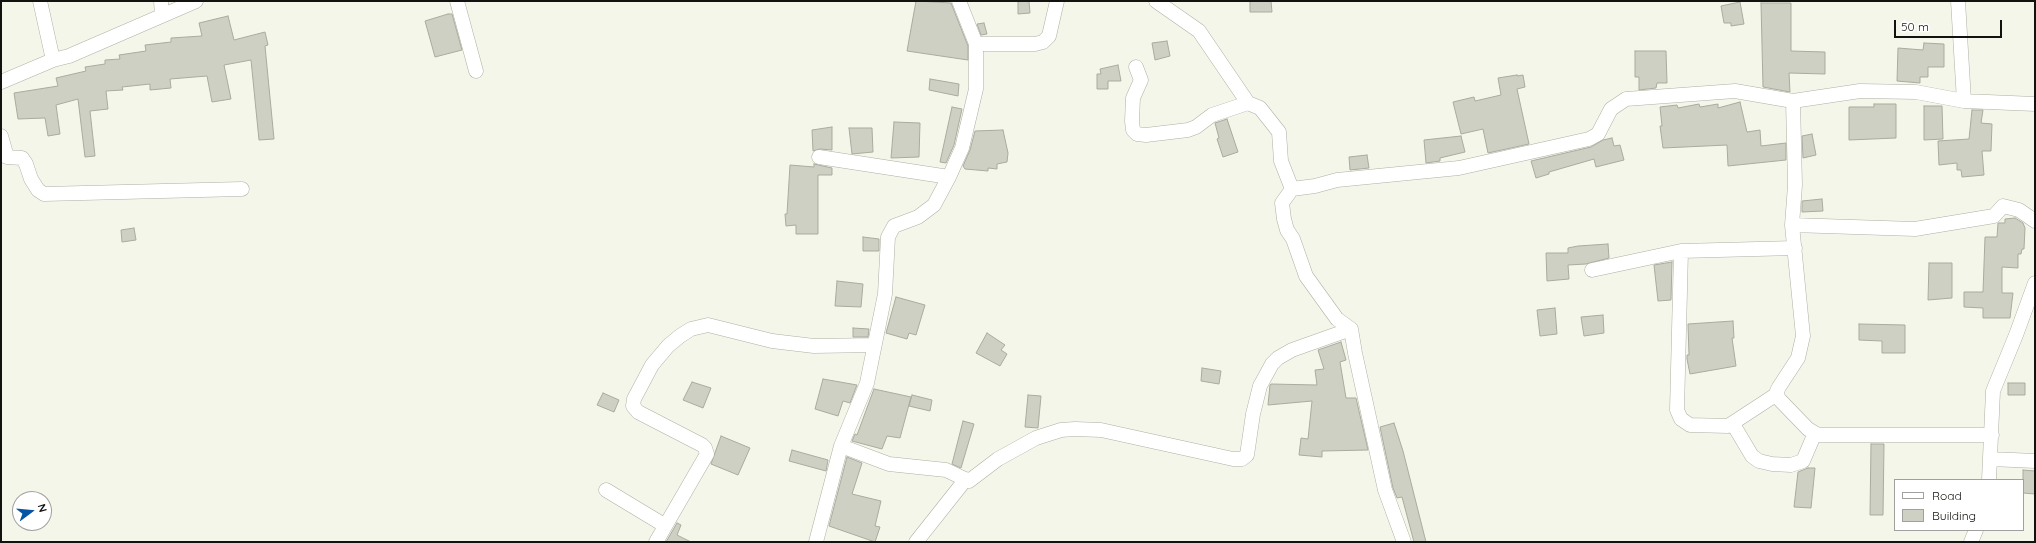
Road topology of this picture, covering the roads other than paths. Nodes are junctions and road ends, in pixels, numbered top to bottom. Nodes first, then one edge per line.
1 (40, 1) edge
2 (161, 1) edge
3 (196, 1) edge
4 (457, 1) edge
5 (959, 1) edge
6 (1057, 1) edge
7 (1156, 1) edge
8 (1958, 1) edge
9 (162, 16) junction
10 (976, 44) junction
11 (53, 60) junction
12 (1136, 67) dead end
13 (476, 71) dead end
14 (1, 82) edge
15 (1793, 101) junction
16 (1964, 101) junction
17 (1248, 103) junction
18 (2035, 104) edge
19 (1, 136) edge
20 (819, 157) dead end
21 (949, 177) junction
22 (242, 189) dead end
23 (1292, 189) junction
24 (2035, 220) edge
25 (1792, 225) junction
26 (1795, 248) junction
27 (1681, 251) junction
28 (1592, 270) dead end
29 (2035, 283) edge
30 (1351, 329) junction
31 (874, 345) junction
32 (1777, 394) junction
33 (1733, 424) junction
34 (1815, 433) junction
35 (1992, 435) junction
36 (840, 446) junction
37 (1991, 459) junction
38 (2035, 461) edge
39 (966, 479) junction
40 (1989, 479) edge
41 (606, 490) dead end
42 (664, 526) junction
43 (1976, 531) edge
44 (656, 542) edge
45 (816, 542) edge
46 (916, 542) edge
47 (1404, 542) edge
48 (1970, 542) edge

1 - 11 street
2 - 9 street
3 - 9 street
4 - 13 street
5 - 10 street
6 - 10 street
7 - 17 street
8 - 16 street
9 - 11 street
10 - 21 street
11 - 14 street
12 - 17 street
15 - 16 street
15 - 23 street
15 - 25 street
16 - 18 street
17 - 23 street
19 - 22 street
20 - 21 street
21 - 31 street
23 - 30 street
24 - 25 street
25 - 26 street
26 - 27 street
26 - 32 street
27 - 28 street
27 - 33 street
29 - 35 street
30 - 39 street
30 - 47 street
31 - 36 street
31 - 42 street
32 - 33 street
32 - 34 street
33 - 34 street
34 - 35 street
35 - 37 street
36 - 39 street
36 - 45 street
37 - 38 street
37 - 40 street
39 - 46 street
41 - 42 street
42 - 44 street
43 - 48 street

